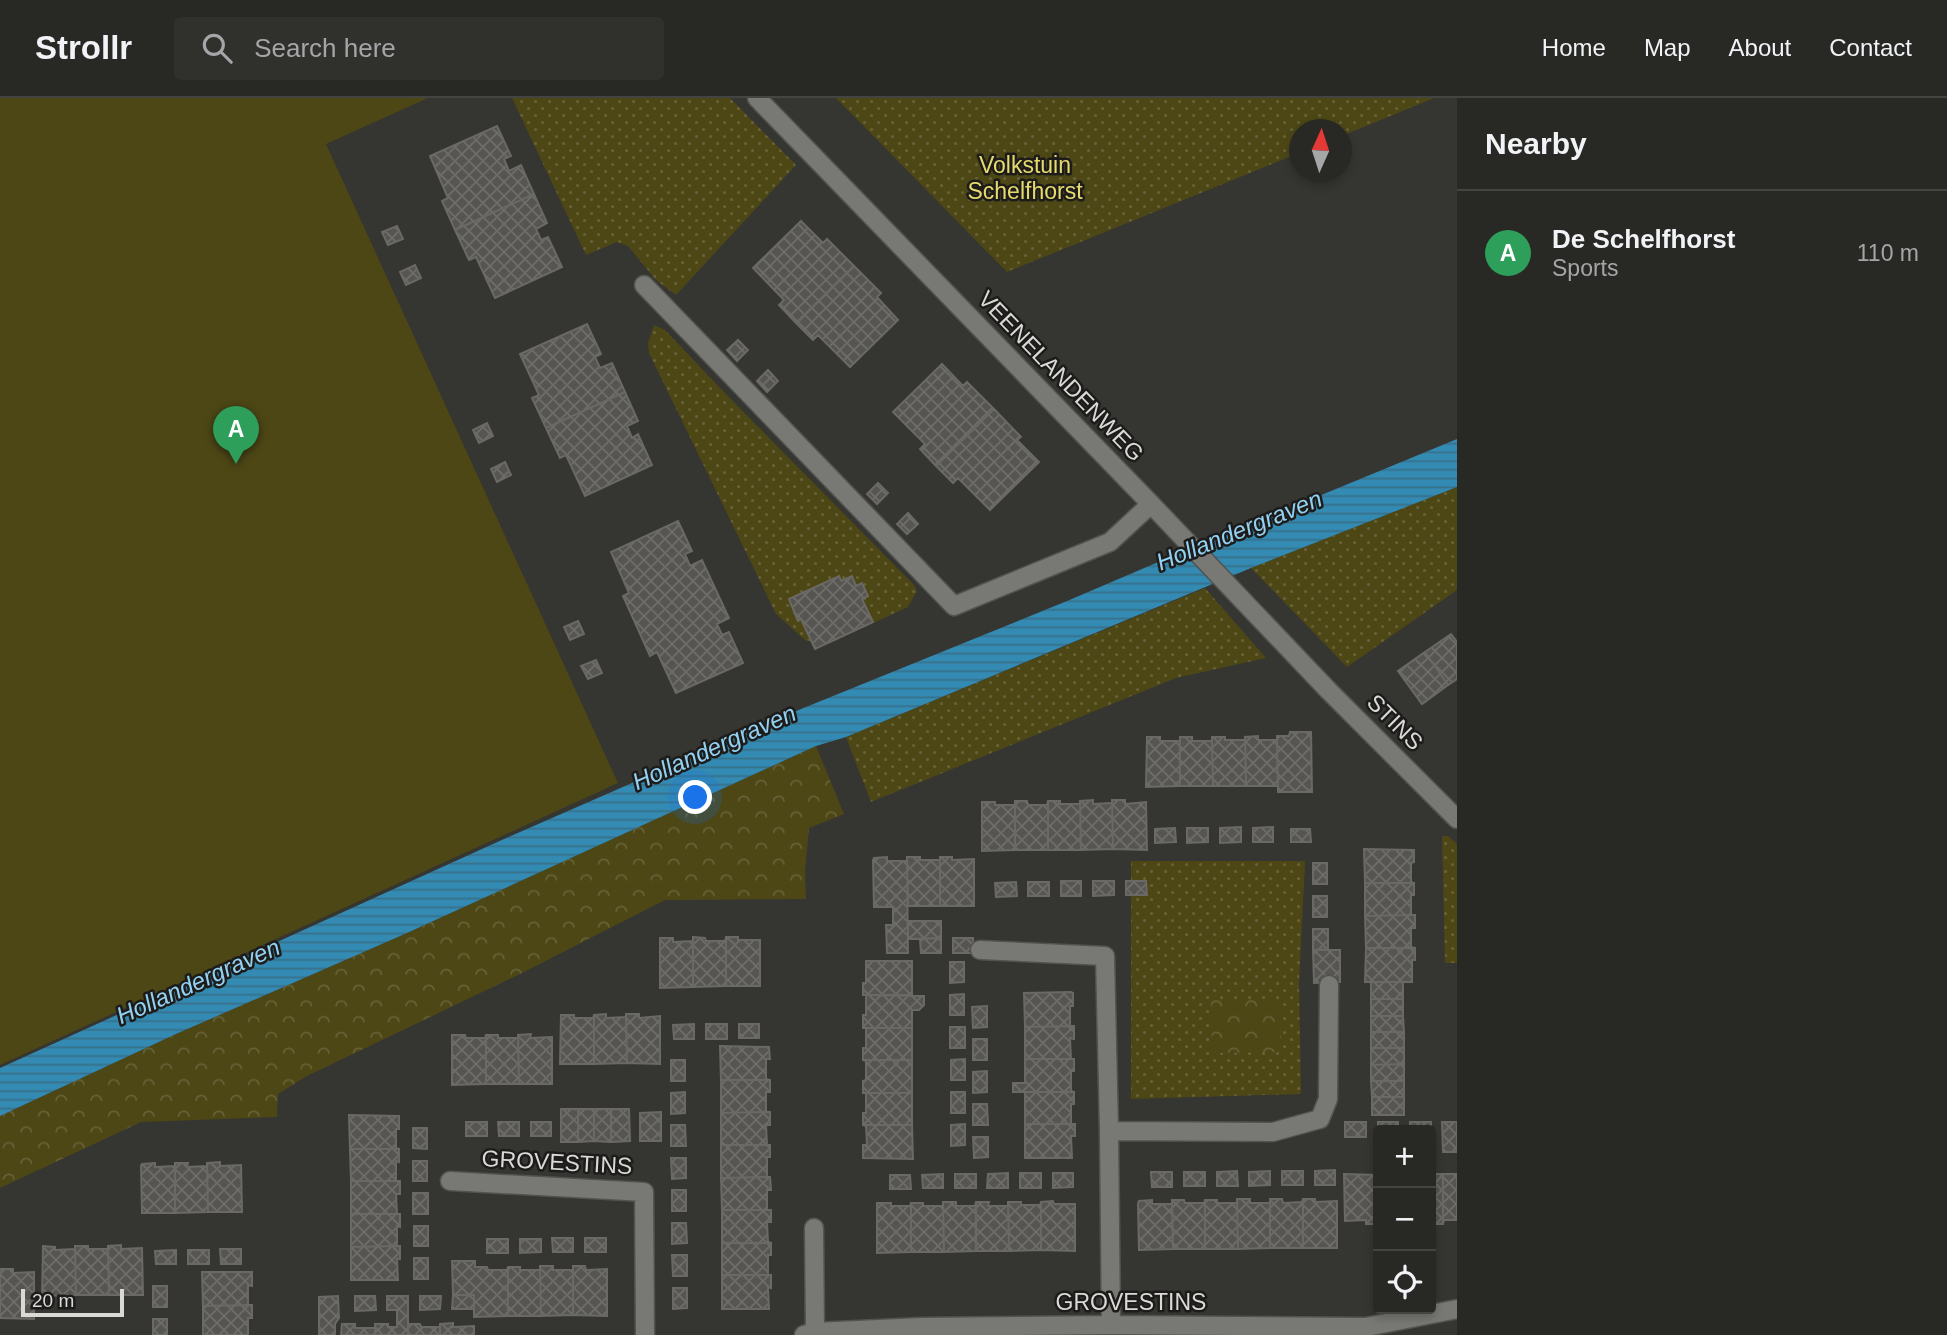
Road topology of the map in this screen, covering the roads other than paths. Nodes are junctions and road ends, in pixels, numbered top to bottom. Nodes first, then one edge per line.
1 (757, 98) edge
2 (644, 285) dead end
3 (1151, 504) junction
4 (1328, 691) joint
5 (1457, 819) edge
6 (980, 950) dead end
7 (1329, 985) dead end
8 (1109, 1131) junction
9 (450, 1181) dead end
10 (814, 1228) dead end
11 (1457, 1309) edge
12 (1111, 1325) junction
13 (1366, 1331) edge
14 (810, 1334) edge
15 (645, 1335) edge

1 - 3 street, VEENELANDENWEG
2 - 3 street
3 - 4 street, VEENELANDENWEG
4 - 5 street, STINS
6 - 8 street
7 - 8 street
8 - 12 street
9 - 15 street, GROVESTINS
10 - 14 street
11 - 13 street, GROVESTINS
12 - 13 street, GROVESTINS
12 - 14 street, GROVESTINS

